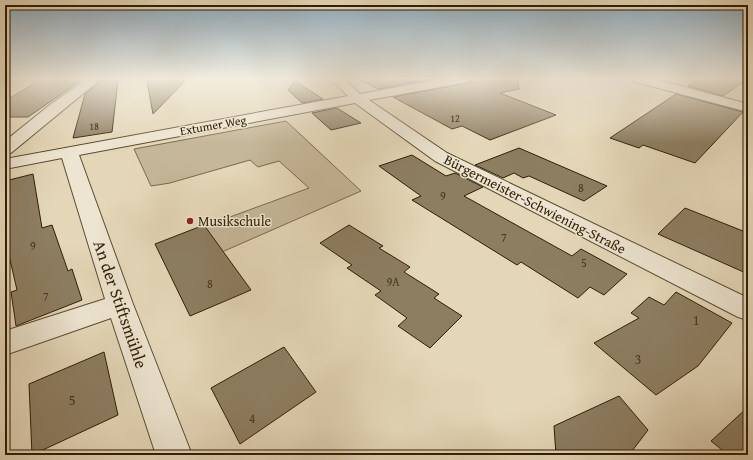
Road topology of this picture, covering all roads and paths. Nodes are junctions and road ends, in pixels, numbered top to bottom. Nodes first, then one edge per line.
1 (66, 99) edge
2 (349, 99) edge
3 (359, 99) edge
4 (716, 99) edge
5 (748, 108) edge
6 (5, 149) edge
7 (69, 152) junction
8 (5, 164) edge
9 (120, 304) junction
10 (748, 310) edge
11 (5, 343) edge
12 (174, 455) edge

1 - 6 street
2 - 7 street, Extumer Weg
3 - 10 street, Bürgermeister-Schwiening-Straße
4 - 5 street
7 - 8 street, Extumer Weg
7 - 9 street, An der Stiftsmühle
9 - 11 street
9 - 12 street, An der Stiftsmühle

